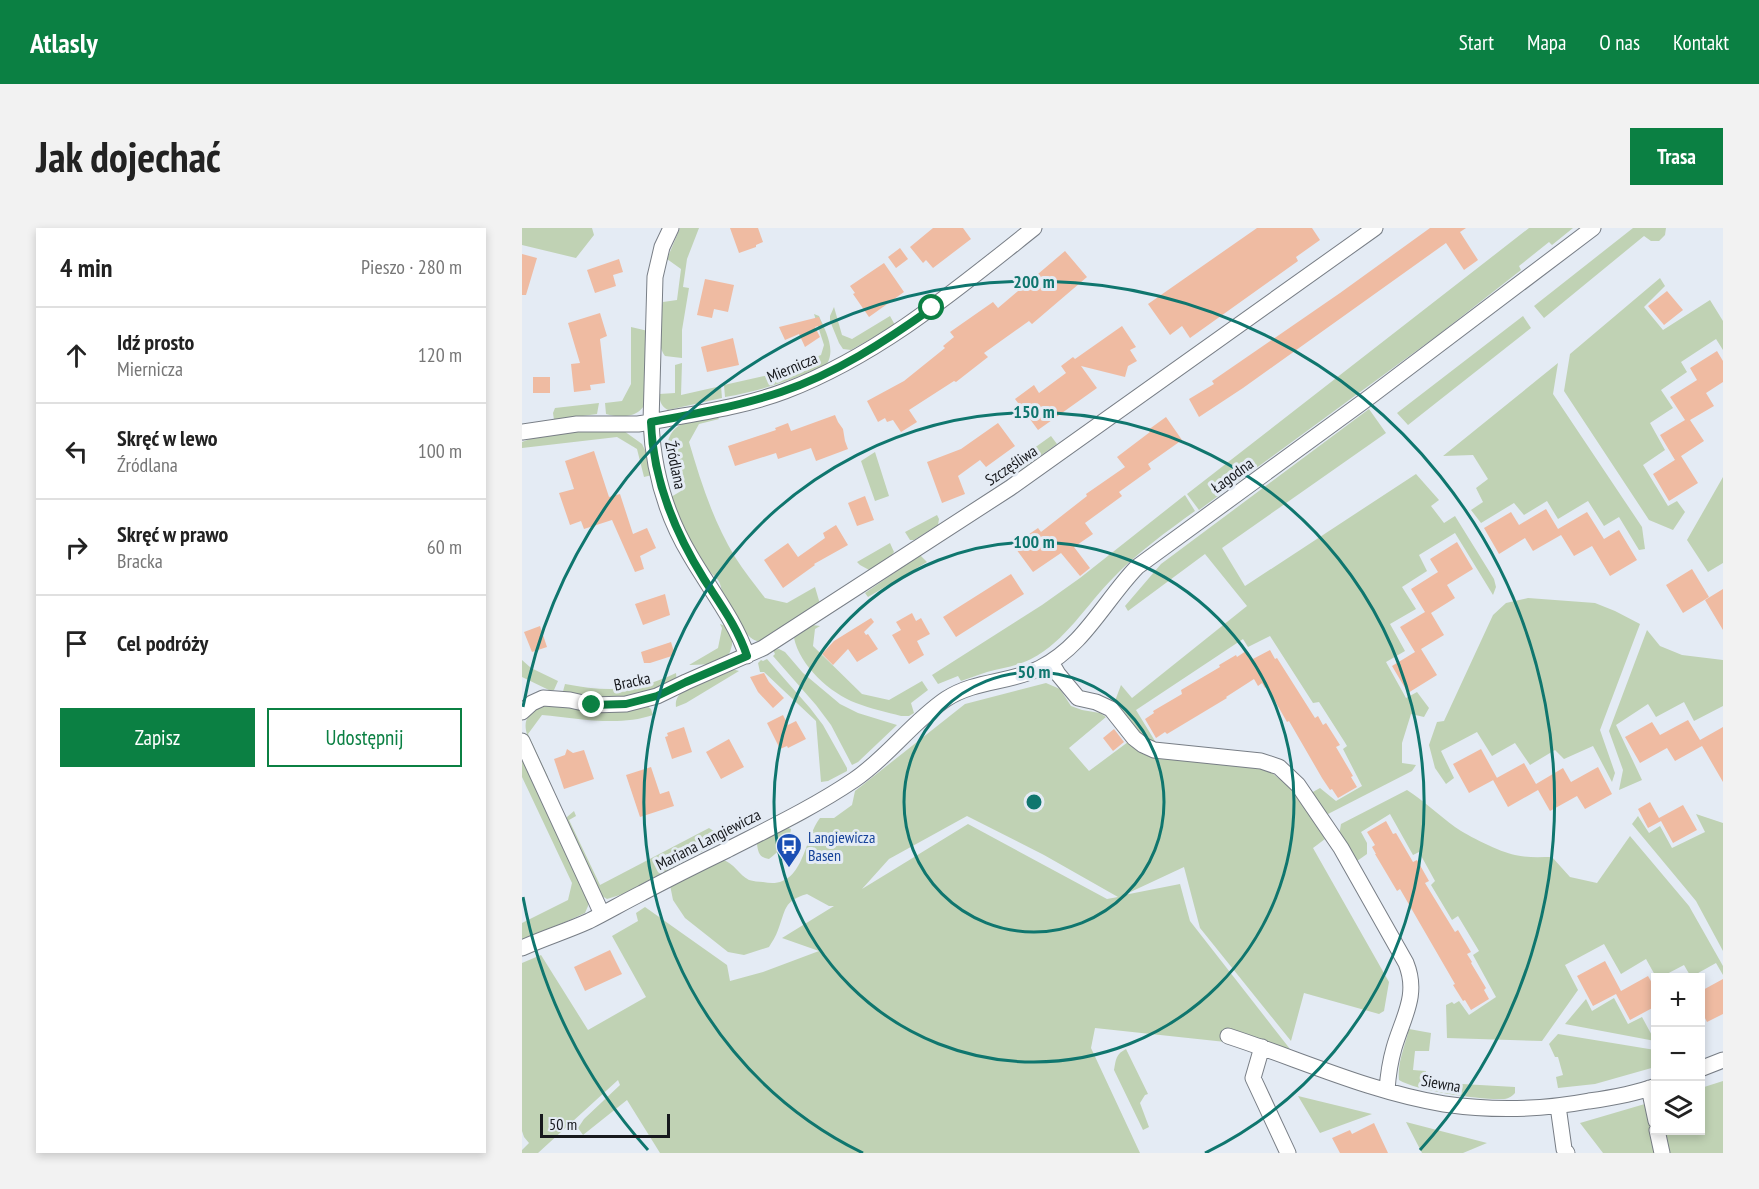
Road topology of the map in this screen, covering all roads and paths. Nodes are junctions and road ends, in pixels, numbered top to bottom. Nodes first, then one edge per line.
1 (671, 228) edge
2 (1034, 228) edge
3 (1375, 228) edge
4 (1593, 228) edge
5 (651, 422) junction
6 (522, 432) edge
7 (747, 656) junction
8 (1051, 662) junction
9 (522, 712) edge
10 (522, 741) edge
11 (897, 742) joint
12 (602, 914) junction
13 (522, 948) edge
14 (1228, 1036) dead end
15 (1262, 1047) junction
16 (1723, 1060) edge
17 (1705, 1067) edge
18 (1651, 1087) edge
19 (1387, 1090) junction
20 (1558, 1106) junction
21 (1658, 1135) edge
22 (1288, 1153) edge
23 (1567, 1153) edge
24 (1662, 1153) edge

1 - 5 street, Źródlana
2 - 5 street, Miernicza
3 - 7 street, Szczęśliwa
4 - 8 street, Łagodna
5 - 6 street, Miernicza
5 - 7 street, Źródlana
7 - 9 street, Bracka
8 - 11 street, Łagodna
8 - 19 street
10 - 12 street
11 - 12 street, Mariana Langiewicza
12 - 13 street, Mariana Langiewicza
14 - 15 street, Siewna
15 - 19 street, Siewna
15 - 22 street
16 - 17 street
18 - 20 street, Siewna
19 - 20 street, Siewna
20 - 23 street
21 - 24 street

